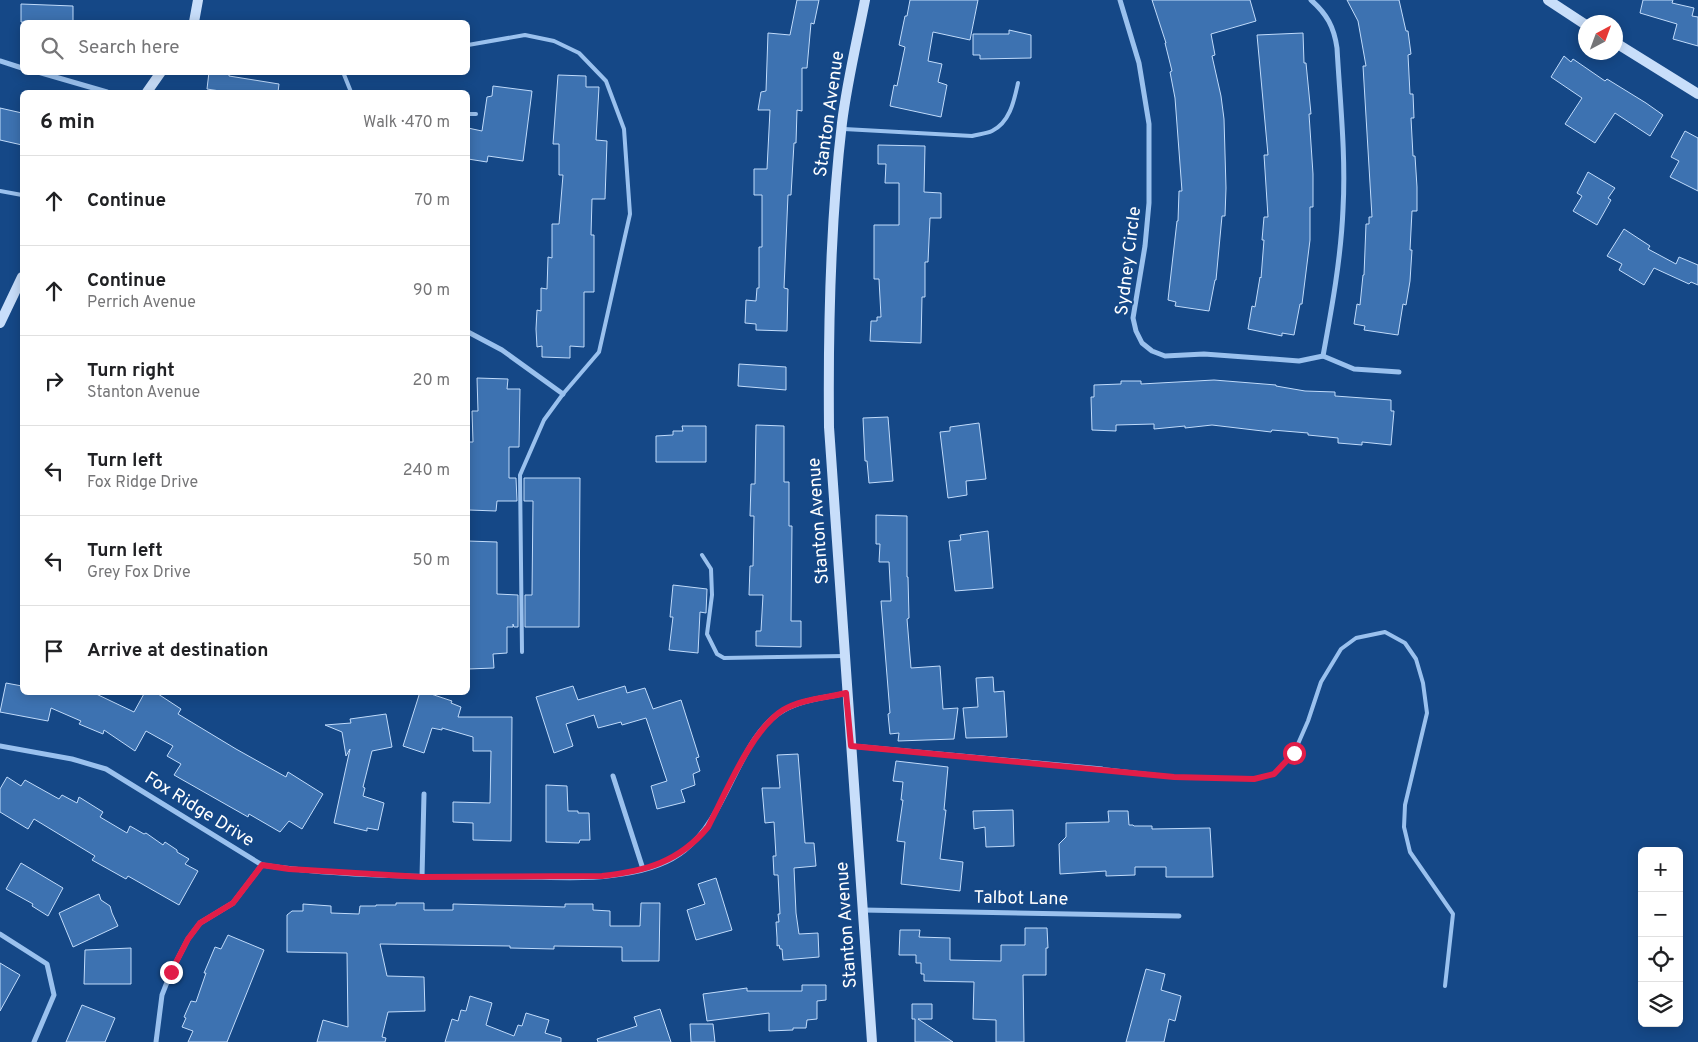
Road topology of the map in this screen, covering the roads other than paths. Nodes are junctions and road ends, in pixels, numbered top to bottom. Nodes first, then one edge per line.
1 (198, 0) edge
2 (865, 0) edge
3 (1120, 0) edge
4 (1311, 0) edge
5 (1548, 0) edge
6 (194, 20) edge
7 (1578, 20) edge
8 (470, 45) edge
9 (1623, 48) edge
10 (0, 62) edge
11 (20, 67) edge
12 (48, 75) edge
13 (159, 75) edge
14 (344, 75) edge
15 (1018, 83) dead end
16 (100, 90) edge
17 (148, 90) edge
18 (350, 90) edge
19 (1698, 94) edge
20 (470, 114) edge
21 (476, 114) dead end
22 (841, 129) junction
23 (0, 191) edge
24 (20, 195) edge
25 (18, 294) edge
26 (0, 323) edge
27 (470, 333) edge
28 (1323, 356) junction
29 (1399, 372) dead end
30 (563, 394) junction
31 (702, 554) dead end
32 (522, 652) dead end
33 (844, 656) junction
34 (846, 693) junction
35 (0, 746) edge
36 (851, 746) junction
37 (1102, 769) joint
38 (613, 776) dead end
39 (424, 794) dead end
40 (262, 865) junction
41 (642, 869) junction
42 (422, 877) junction
43 (862, 910) junction
44 (1179, 916) dead end
45 (0, 934) edge
46 (1445, 986) dead end
47 (34, 1042) edge
48 (156, 1042) edge
49 (872, 1042) edge

1 - 6 street
2 - 22 street, Stanton Avenue
3 - 28 street, Sydney Circle
4 - 28 street
5 - 7 street
8 - 30 lane
9 - 19 street
10 - 11 street
12 - 16 street
13 - 17 street
14 - 18 lane
15 - 22 lane
20 - 21 lane
22 - 33 street, Stanton Avenue
23 - 24 lane
25 - 26 street
27 - 30 street
28 - 29 street
30 - 32 lane
31 - 33 lane
33 - 34 street, Stanton Avenue
34 - 36 street, Stanton Avenue
34 - 41 street, Fox Ridge Drive
35 - 40 street, Fox Ridge Drive
36 - 37 street
36 - 43 street, Stanton Avenue
37 - 46 lane
38 - 41 street
39 - 42 street
40 - 42 street, Fox Ridge Drive
40 - 48 street
41 - 42 street, Fox Ridge Drive
43 - 44 street, Talbot Lane
43 - 49 street, Stanton Avenue
45 - 47 street

